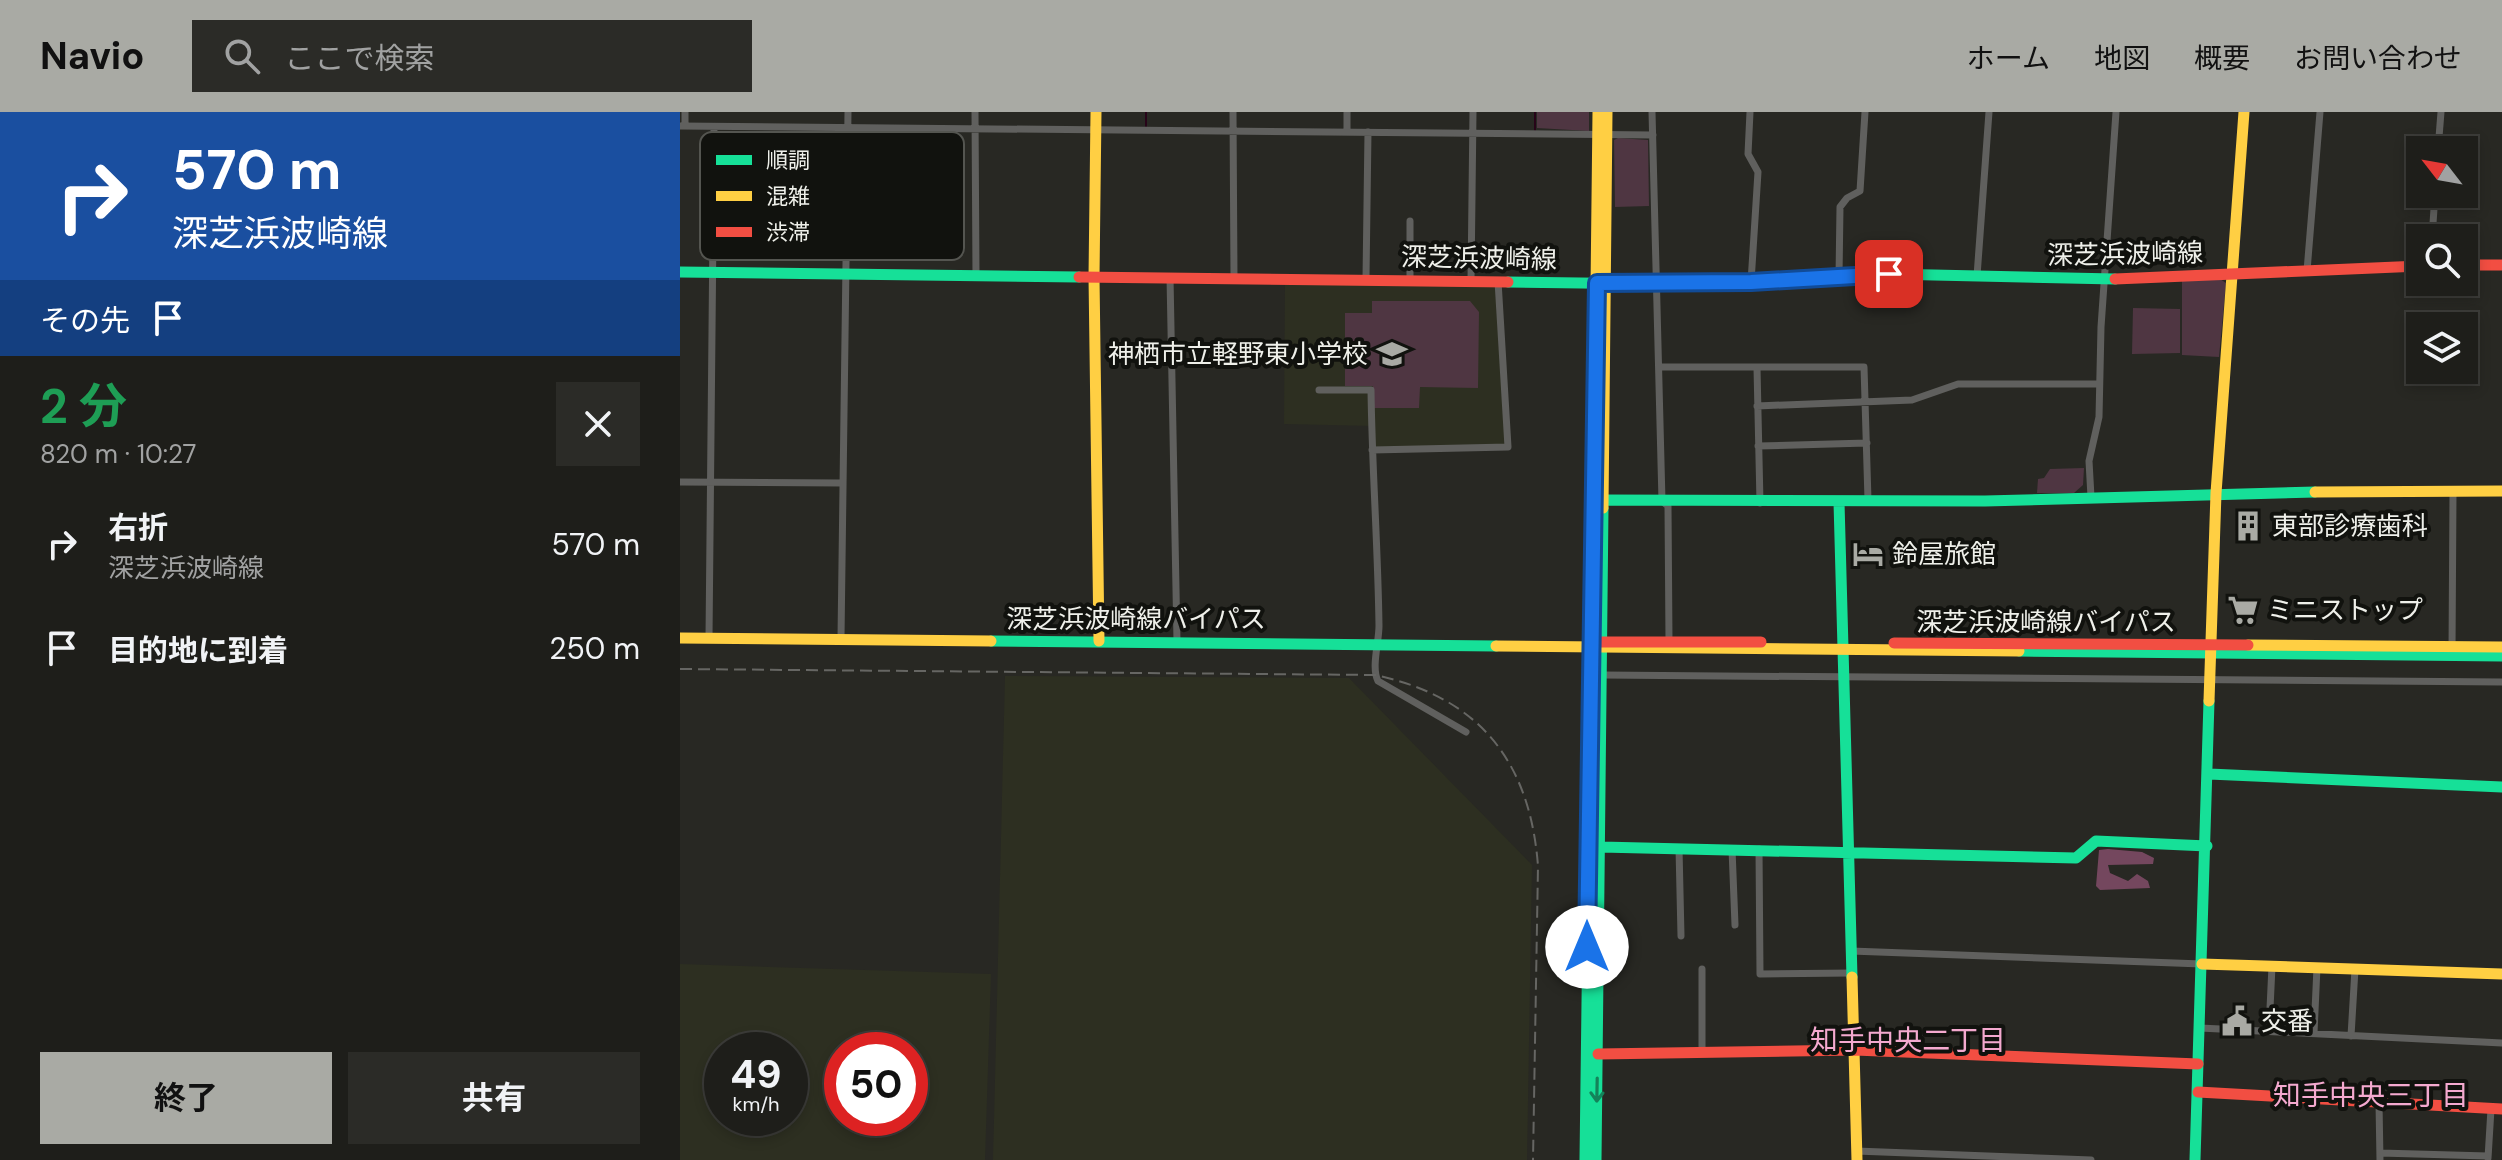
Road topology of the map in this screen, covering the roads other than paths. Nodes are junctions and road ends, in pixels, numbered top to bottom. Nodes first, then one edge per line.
1 (685, 112) edge
2 (848, 112) edge
3 (975, 112) edge
4 (1096, 112) edge
5 (1233, 112) edge
6 (1347, 112) edge
7 (1473, 112) edge
8 (1598, 112) edge
9 (1607, 112) edge
10 (1652, 112) edge
11 (1750, 112) edge
12 (1865, 112) edge
13 (1989, 112) edge
14 (2116, 112) edge
15 (2244, 112) edge
16 (2320, 112) edge
17 (2441, 112) edge
18 (682, 126) edge
19 (714, 127) junction
20 (848, 129) junction
21 (975, 130) junction
22 (1096, 130) junction
23 (1232, 131) junction
24 (714, 132) edge
25 (848, 132) edge
26 (1347, 132) junction
27 (1368, 132) junction
28 (1473, 133) junction
29 (1602, 135) junction
30 (1653, 135) junction
31 (2439, 136) edge
32 (1410, 221) dead end
33 (712, 260) edge
34 (843, 260) edge
35 (2478, 265) edge
36 (2502, 265) edge
37 (2406, 267) edge
38 (2307, 271) junction
39 (680, 272) edge
40 (712, 273) junction
41 (2231, 273) junction
42 (843, 274) junction
43 (976, 276) junction
44 (1977, 276) junction
45 (1094, 277) junction
46 (1170, 277) junction
47 (1234, 277) junction
48 (1839, 277) junction
49 (1366, 278) junction
50 (1410, 279) junction
51 (2104, 279) junction
52 (1471, 280) junction
53 (1498, 281) junction
54 (1751, 282) junction
55 (1601, 283) junction
56 (1657, 284) junction
57 (1661, 367) junction
58 (1757, 368) junction
59 (2098, 384) junction
60 (1319, 390) dead end
61 (1866, 404) junction
62 (1757, 406) junction
63 (1867, 443) junction
64 (1758, 446) junction
65 (1372, 450) junction
66 (680, 482) edge
67 (710, 483) junction
68 (842, 483) junction
69 (2502, 491) edge
70 (2216, 493) junction
71 (2453, 493) junction
72 (2091, 497) junction
73 (1602, 500) junction
74 (1868, 500) junction
75 (1662, 501) junction
76 (1839, 502) junction
77 (1760, 503) junction
78 (680, 638) edge
79 (709, 638) junction
80 (841, 638) junction
81 (1099, 641) junction
82 (1177, 641) junction
83 (1669, 641) junction
84 (1379, 643) junction
85 (1604, 644) junction
86 (1591, 645) junction
87 (1842, 647) junction
88 (2502, 647) edge
89 (2214, 649) junction
90 (2452, 651) junction
91 (2502, 656) edge
92 (1603, 675) junction
93 (1844, 678) junction
94 (2212, 681) junction
95 (2502, 682) edge
96 (1466, 732) dead end
97 (2209, 774) junction
98 (2502, 787) edge
99 (2207, 846) junction
100 (1601, 847) junction
101 (1679, 848) junction
102 (1732, 849) junction
103 (1759, 849) junction
104 (1849, 850) junction
105 (1735, 925) dead end
106 (1681, 936) dead end
107 (1851, 951) junction
108 (2202, 964) junction
109 (2272, 966) junction
110 (2317, 967) junction
111 (1702, 969) dead end
112 (2355, 969) junction
113 (1852, 973) junction
114 (2502, 974) edge
115 (2200, 1028) junction
116 (2269, 1030) junction
117 (2314, 1033) junction
118 (2351, 1036) junction
119 (2502, 1043) edge
120 (1855, 1050) junction
121 (1702, 1051) junction
122 (1598, 1054) junction
123 (2198, 1064) junction
124 (2198, 1092) junction
125 (2379, 1103) junction
126 (2496, 1109) edge
127 (1857, 1155) edge
128 (2380, 1157) edge
129 (2488, 1158) edge
130 (1585, 1160) edge
131 (1596, 1160) edge
132 (2091, 1160) edge
133 (2195, 1160) edge

1 - 18 street
2 - 20 street
3 - 21 street
4 - 22 main road
5 - 23 street
6 - 26 street
7 - 28 street
8 - 29 main road
9 - 29 main road
10 - 30 street
11 - 54 street
12 - 48 street
13 - 44 street
14 - 51 street
15 - 41 main road
16 - 38 street
17 - 31 street
18 - 19 street
19 - 20 street
19 - 24 street
20 - 21 street
20 - 25 street
21 - 22 street
21 - 43 street
22 - 23 street
22 - 45 main road
23 - 26 street
23 - 47 street
26 - 27 street
27 - 28 street
27 - 49 street
28 - 29 street
28 - 52 street
29 - 30 street
29 - 55 main road
30 - 56 street
32 - 50 street
33 - 40 street
34 - 42 street
35 - 36 main road
37 - 38 main road, 深芝浜波崎線
38 - 41 main road, 深芝浜波崎線
39 - 40 main road, 深芝浜波崎線
40 - 42 main road, 深芝浜波崎線
40 - 67 street
41 - 51 main road, 深芝浜波崎線
41 - 70 main road
42 - 43 main road, 深芝浜波崎線
42 - 68 street
43 - 45 main road, 深芝浜波崎線
44 - 48 main road, 深芝浜波崎線
44 - 51 main road, 深芝浜波崎線
45 - 46 main road, 深芝浜波崎線
45 - 81 main road
46 - 47 main road, 深芝浜波崎線
46 - 82 street
47 - 49 main road, 深芝浜波崎線
48 - 54 main road, 深芝浜波崎線
49 - 50 main road, 深芝浜波崎線
50 - 52 main road, 深芝浜波崎線
51 - 59 street
52 - 53 main road, 深芝浜波崎線
53 - 55 main road, 深芝浜波崎線
53 - 65 street
54 - 56 main road, 深芝浜波崎線
55 - 56 main road, 深芝浜波崎線
55 - 73 main road
55 - 86 main road
56 - 57 street
57 - 58 street
57 - 75 street
58 - 61 street
58 - 62 street
59 - 61 street
59 - 72 street
60 - 65 street
61 - 62 street
61 - 63 street
62 - 64 street
63 - 64 street
63 - 74 street
64 - 77 street
65 - 84 street
66 - 67 street
67 - 68 street
67 - 79 street
68 - 80 street
69 - 71 main road
70 - 71 main road
70 - 72 main road
70 - 89 main road
71 - 90 street
72 - 74 main road
73 - 75 main road
73 - 85 main road
74 - 76 main road
75 - 77 main road
75 - 83 street
76 - 77 main road
76 - 87 main road
78 - 79 main road, 深芝浜波崎線バイパス
79 - 80 main road, 深芝浜波崎線バイパス
80 - 81 main road, 深芝浜波崎線バイパス
81 - 82 main road, 深芝浜波崎線バイパス
82 - 84 main road, 深芝浜波崎線バイパス
83 - 85 main road, 深芝浜波崎線バイパス
83 - 87 main road, 深芝浜波崎線バイパス
84 - 86 main road, 深芝浜波崎線バイパス
84 - 96 street
85 - 86 main road, 深芝浜波崎線バイパス
85 - 87 main road, 深芝浜波崎線バイパス
85 - 92 main road
86 - 130 main road
87 - 89 main road, 深芝浜波崎線バイパス
87 - 93 main road
88 - 90 main road, 深芝浜波崎線バイパス
89 - 90 main road, 深芝浜波崎線バイパス
89 - 94 main road
90 - 91 main road, 深芝浜波崎線バイパス
92 - 93 street
92 - 100 main road
93 - 94 street
93 - 104 main road
94 - 95 street
94 - 97 main road
97 - 98 main road
97 - 99 main road
99 - 104 main road
99 - 108 main road
100 - 101 main road
100 - 122 main road
101 - 102 main road
101 - 106 street
102 - 103 main road
102 - 105 street
103 - 104 main road
103 - 113 street
104 - 107 main road
107 - 108 street
107 - 113 main road
108 - 109 main road
108 - 115 main road
109 - 110 main road
109 - 116 street
110 - 112 main road
110 - 117 street
111 - 121 street
112 - 114 main road
112 - 118 street
113 - 120 main road
115 - 116 street
115 - 123 main road
116 - 117 street
117 - 118 street
118 - 119 street
120 - 121 main road
120 - 123 main road
120 - 127 main road
121 - 122 main road
122 -> 131 main road
123 - 124 main road
124 - 125 main road
124 - 133 main road
125 - 126 main road
125 - 128 street
126 - 129 street
127 - 132 street
128 - 129 street

